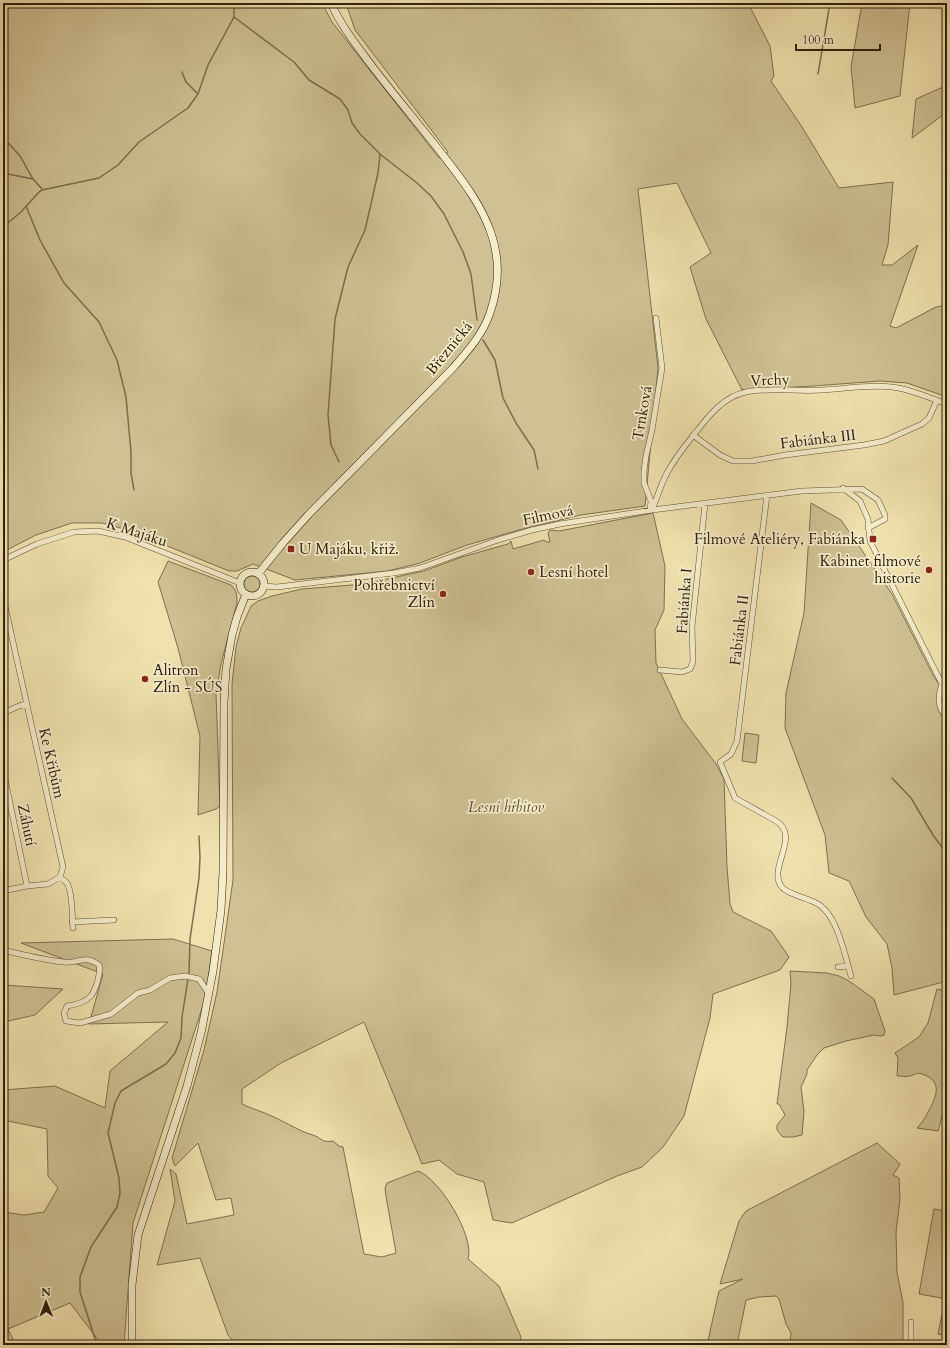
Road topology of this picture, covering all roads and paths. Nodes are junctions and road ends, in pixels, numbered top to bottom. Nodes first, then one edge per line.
1 (331, 3) edge
2 (656, 318) dead end
3 (937, 400) junction
4 (947, 404) edge
5 (693, 435) junction
6 (843, 488) junction
7 (767, 495) junction
8 (705, 504) junction
9 (651, 510) junction
10 (868, 528) junction
11 (3, 560) edge
12 (258, 574) junction
13 (240, 583) junction
14 (264, 586) junction
15 (246, 594) junction
16 (3, 597) edge
17 (660, 670) dead end
18 (944, 686) edge
19 (26, 704) junction
20 (3, 713) edge
21 (947, 717) edge
22 (3, 769) edge
23 (60, 877) junction
24 (27, 886) junction
25 (3, 891) edge
26 (114, 920) dead end
27 (72, 922) junction
28 (73, 928) dead end
29 (3, 950) edge
30 (848, 966) junction
31 (838, 967) dead end
32 (851, 976) dead end
33 (209, 994) junction
34 (911, 1322) dead end
35 (132, 1345) edge
36 (911, 1345) edge

1 - 12 main road, Březnická
2 - 9 street, Trnková
3 - 4 street, Vrchy
3 - 5 street, Vrchy
3 - 5 street, Fabiánka III
5 - 9 street, Vrchy
6 - 7 street, Filmová
6 - 10 street
6 - 10 street, Filmová
7 - 8 street, Filmová
7 - 30 street, Fabiánka II
8 - 9 street, Filmová
8 - 17 street, Fabiánka I
9 - 14 street, Filmová
10 - 18 street
11 - 13 street, K Majáku
12 - 13 main road
12 - 14 main road
13 - 15 main road
14 - 15 main road
15 - 33 main road
16 - 19 street, Ke Křibům
18 - 21 street
19 - 20 street
19 - 23 street, Ke Křibům
22 - 24 street, Záhutí
23 - 24 street
23 - 27 street
24 - 25 street
26 - 27 street
27 - 28 street
29 - 33 street
30 - 31 street
30 - 32 street
33 - 35 main road
34 - 36 street

